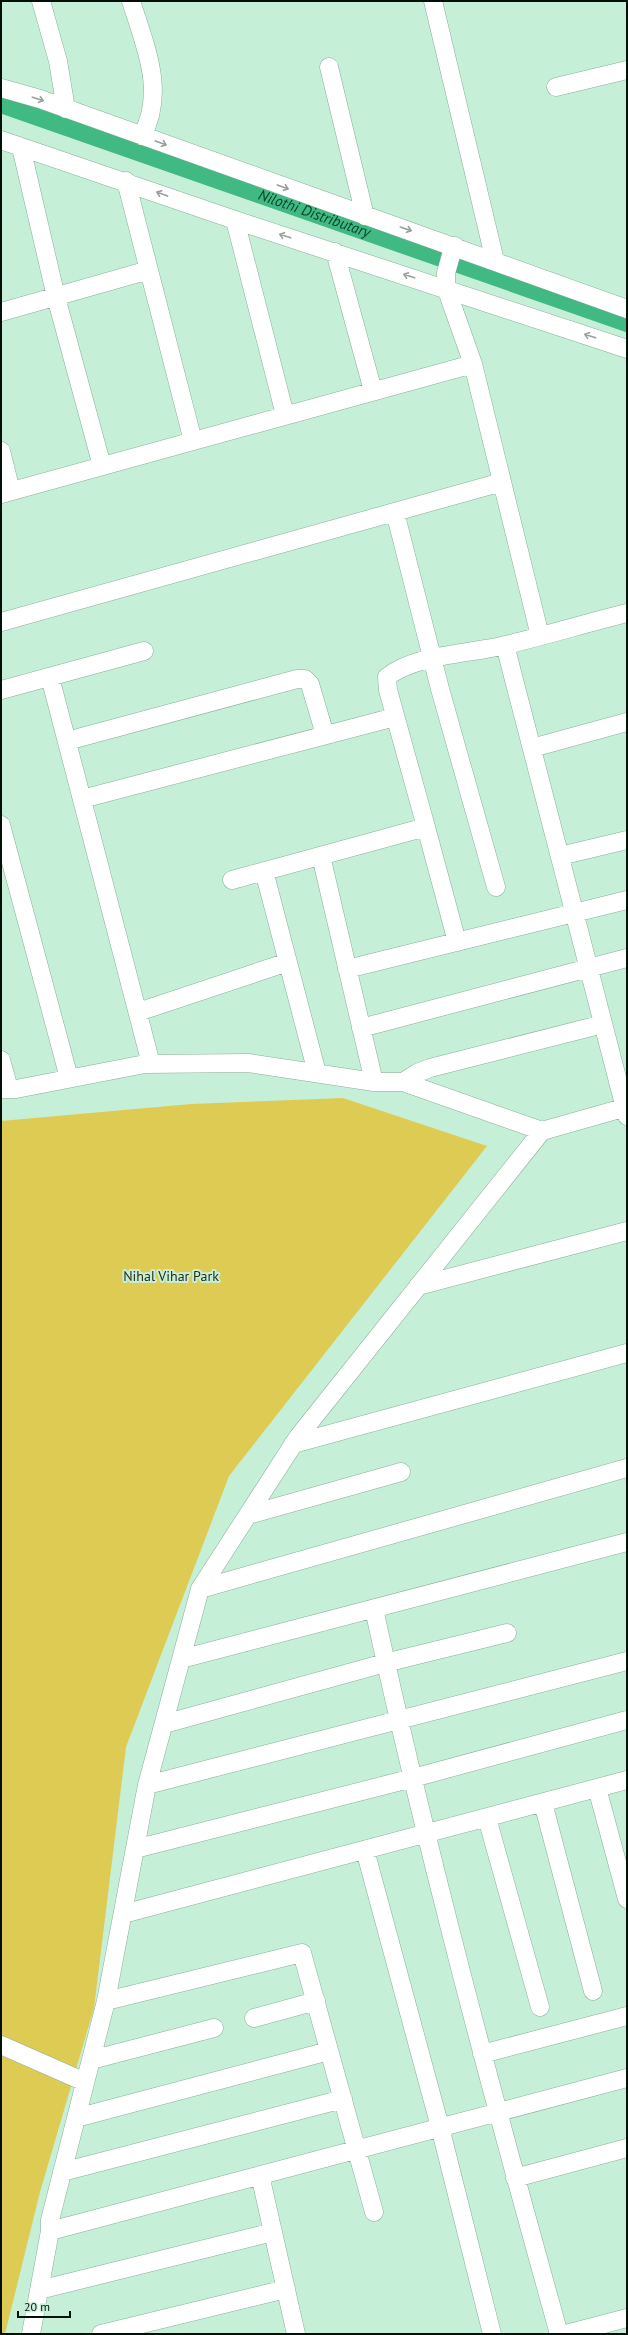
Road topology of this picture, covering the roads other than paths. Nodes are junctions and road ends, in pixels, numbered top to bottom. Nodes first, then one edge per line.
1 (42, 1) edge
2 (132, 1) edge
3 (433, 1) edge
4 (329, 67) dead end
5 (627, 70) edge
6 (556, 87) dead end
7 (1, 88) edge
8 (66, 109) junction
9 (142, 136) junction
10 (1, 140) edge
11 (21, 147) junction
12 (126, 181) junction
13 (365, 216) junction
14 (235, 220) junction
15 (453, 250) junction
16 (335, 252) junction
17 (495, 261) junction
18 (148, 270) junction
19 (446, 281) junction
20 (56, 297) junction
21 (627, 309) edge
22 (1, 312) edge
23 (627, 349) edge
24 (473, 364) junction
25 (373, 391) junction
26 (285, 416) junction
27 (193, 441) junction
28 (1, 452) edge
29 (102, 466) junction
30 (502, 482) junction
31 (6, 492) edge
32 (395, 512) junction
33 (627, 613) edge
34 (1, 622) edge
35 (540, 636) junction
36 (505, 645) junction
37 (144, 651) dead end
38 (432, 659) junction
39 (50, 677) junction
40 (1, 688) edge
41 (395, 717) junction
42 (627, 722) edge
43 (325, 735) junction
44 (67, 741) junction
45 (532, 748) junction
46 (82, 799) junction
47 (1, 825) edge
48 (426, 827) junction
49 (627, 840) edge
50 (321, 856) junction
51 (560, 856) junction
52 (264, 871) junction
53 (232, 880) dead end
54 (496, 886) dead end
55 (627, 900) edge
56 (575, 915) junction
57 (457, 942) junction
58 (627, 958) edge
59 (288, 962) junction
60 (347, 968) junction
61 (589, 968) junction
62 (138, 1012) junction
63 (603, 1024) junction
64 (361, 1028) junction
65 (1, 1060) edge
66 (151, 1064) junction
67 (317, 1073) junction
68 (69, 1078) junction
69 (374, 1082) junction
70 (402, 1082) junction
71 (5, 1089) edge
72 (626, 1110) edge
73 (542, 1131) junction
74 (627, 1231) edge
75 (418, 1286) junction
76 (627, 1353) edge
77 (293, 1444) junction
78 (627, 1468) edge
79 (401, 1472) dead end
80 (248, 1514) junction
81 (627, 1542) edge
82 (200, 1589) junction
83 (374, 1609) junction
84 (507, 1633) dead end
85 (181, 1659) junction
86 (627, 1661) edge
87 (385, 1663) junction
88 (398, 1720) junction
89 (627, 1720) edge
90 (164, 1724) junction
91 (413, 1778) junction
92 (627, 1780) edge
93 (147, 1785) junction
94 (597, 1788) junction
95 (543, 1803) junction
96 (487, 1818) junction
97 (426, 1834) junction
98 (135, 1850) junction
99 (365, 1850) junction
100 (627, 1899) edge
101 (124, 1914) junction
102 (593, 1991) dead end
103 (316, 2000) junction
104 (106, 2001) junction
105 (540, 2007) dead end
106 (627, 2016) edge
107 (254, 2018) dead end
108 (214, 2028) dead end
109 (1, 2045) edge
110 (330, 2051) junction
111 (482, 2054) junction
112 (91, 2060) junction
113 (627, 2078) edge
114 (85, 2082) junction
115 (343, 2099) junction
116 (497, 2112) junction
117 (76, 2118) junction
118 (440, 2127) junction
119 (627, 2148) edge
120 (357, 2149) junction
121 (62, 2172) junction
122 (260, 2175) junction
123 (515, 2178) junction
124 (374, 2212) dead end
125 (50, 2231) junction
126 (273, 2232) junction
127 (286, 2289) junction
128 (39, 2290) junction
129 (627, 2318) edge
130 (569, 2333) edge
131 (31, 2334) edge
132 (100, 2334) edge
133 (296, 2334) edge
134 (492, 2334) edge

1 - 8 street
2 - 9 street
3 - 17 street
4 - 13 street
5 - 6 street
7 -> 8 street
8 - 9 street
9 -> 13 street
10 - 11 street
11 - 12 street
11 - 20 street
14 -> 12 street
12 - 18 street
13 -> 15 street
16 -> 14 street
14 - 26 street
15 - 17 street
15 - 19 street
19 -> 16 street
16 - 25 street
17 - 21 street
18 - 20 street
18 - 27 street
23 -> 19 street
19 - 24 street
20 - 22 street
20 - 29 street
24 - 25 street
24 - 30 street
25 - 26 street
26 - 27 street
27 - 29 street
28 - 31 street
29 - 31 street
30 - 32 street
30 - 35 street
32 - 34 street
32 - 38 street
33 - 35 street
35 - 36 street
36 - 38 street
36 - 45 street
37 - 39 street
38 - 41 street
38 - 54 street
39 - 40 street
39 - 44 street
41 - 43 street
41 - 48 street
42 - 45 street
43 - 44 street
43 - 46 street
44 - 46 street
45 - 51 street
46 - 62 street
47 - 68 street
48 - 50 street
48 - 57 street
49 - 51 street
50 - 52 street
50 - 60 street
51 - 56 street
52 - 53 street
52 - 59 street
55 - 56 street
56 - 57 street
56 - 61 street
57 - 60 street
58 - 61 street
59 - 62 street
59 - 67 street
60 - 64 street
61 - 63 street
61 - 64 street
62 - 66 street
63 - 70 street
63 - 72 street
64 - 69 street
65 - 71 street
66 - 67 street
66 - 68 street
67 - 69 street
68 - 71 street
69 - 70 street
70 - 73 street
72 - 73 street
73 - 75 street
74 - 75 street
75 - 77 street
76 - 77 street
77 - 80 street
78 - 82 street
79 - 80 street
80 - 82 street
81 - 83 street
82 - 85 street
83 - 85 street
83 - 87 street
84 - 87 street
85 - 90 street
86 - 88 street
87 - 88 street
87 - 90 street
88 - 91 street
88 - 93 street
89 - 91 street
90 - 93 street
91 - 97 street
91 - 98 street
92 - 94 street
93 - 98 street
94 - 95 street
94 - 100 street
95 - 96 street
95 - 102 street
96 - 97 street
96 - 105 street
97 - 99 street
97 - 111 street
98 - 101 street
99 - 101 street
99 - 118 street
101 - 104 street
103 - 104 street
103 - 107 street
103 - 110 street
104 - 112 street
106 - 111 street
108 - 112 street
109 - 114 street
110 - 115 street
110 - 117 street
111 - 116 street
112 - 114 street
113 - 116 street
114 - 117 street
115 - 120 street
115 - 121 street
116 - 118 street
116 - 123 street
117 - 121 street
118 - 120 street
118 - 134 street
119 - 123 street
120 - 122 street
120 - 124 street
121 - 125 street
122 - 125 street
122 - 126 street
123 - 130 street
125 - 128 street
126 - 127 street
126 - 128 street
127 - 132 street
127 - 133 street
128 - 131 street
129 - 130 street

